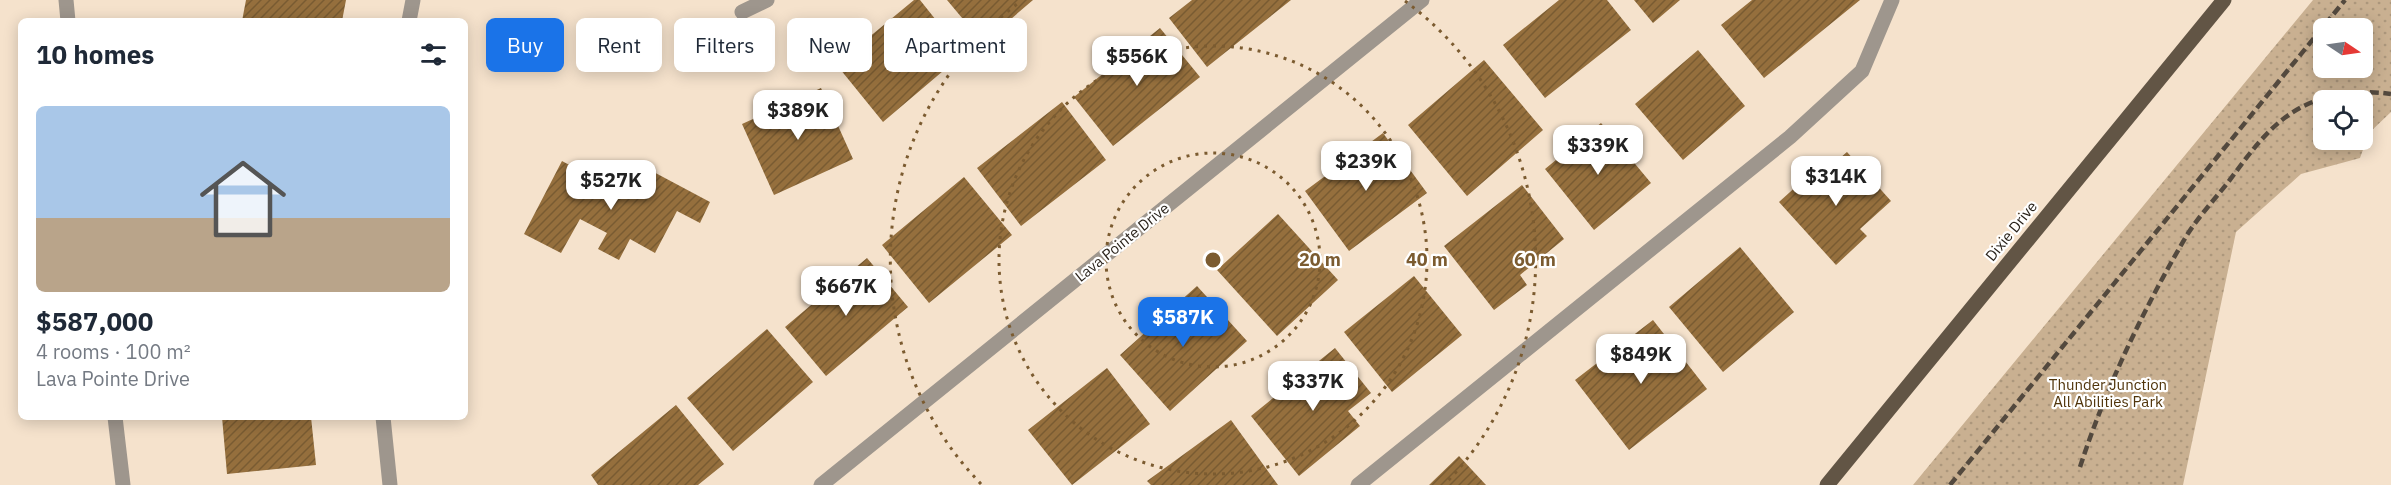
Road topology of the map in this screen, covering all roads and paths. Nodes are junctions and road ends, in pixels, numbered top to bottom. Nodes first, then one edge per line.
1 (66, 0) edge
2 (413, 0) edge
3 (767, 0) edge
4 (1422, 0) edge
5 (1892, 0) edge
6 (2224, 0) edge
7 (742, 12) dead end
8 (68, 18) edge
9 (410, 18) edge
10 (115, 420) edge
11 (383, 420) edge
12 (123, 485) edge
13 (390, 485) edge
14 (821, 485) edge
15 (1358, 485) edge
16 (1827, 485) edge

1 - 8 street
2 - 9 street
3 - 7 street
4 - 14 street, Lava Pointe Drive
5 - 15 street
6 - 16 main road, Dixie Drive
10 - 12 street
11 - 13 street

